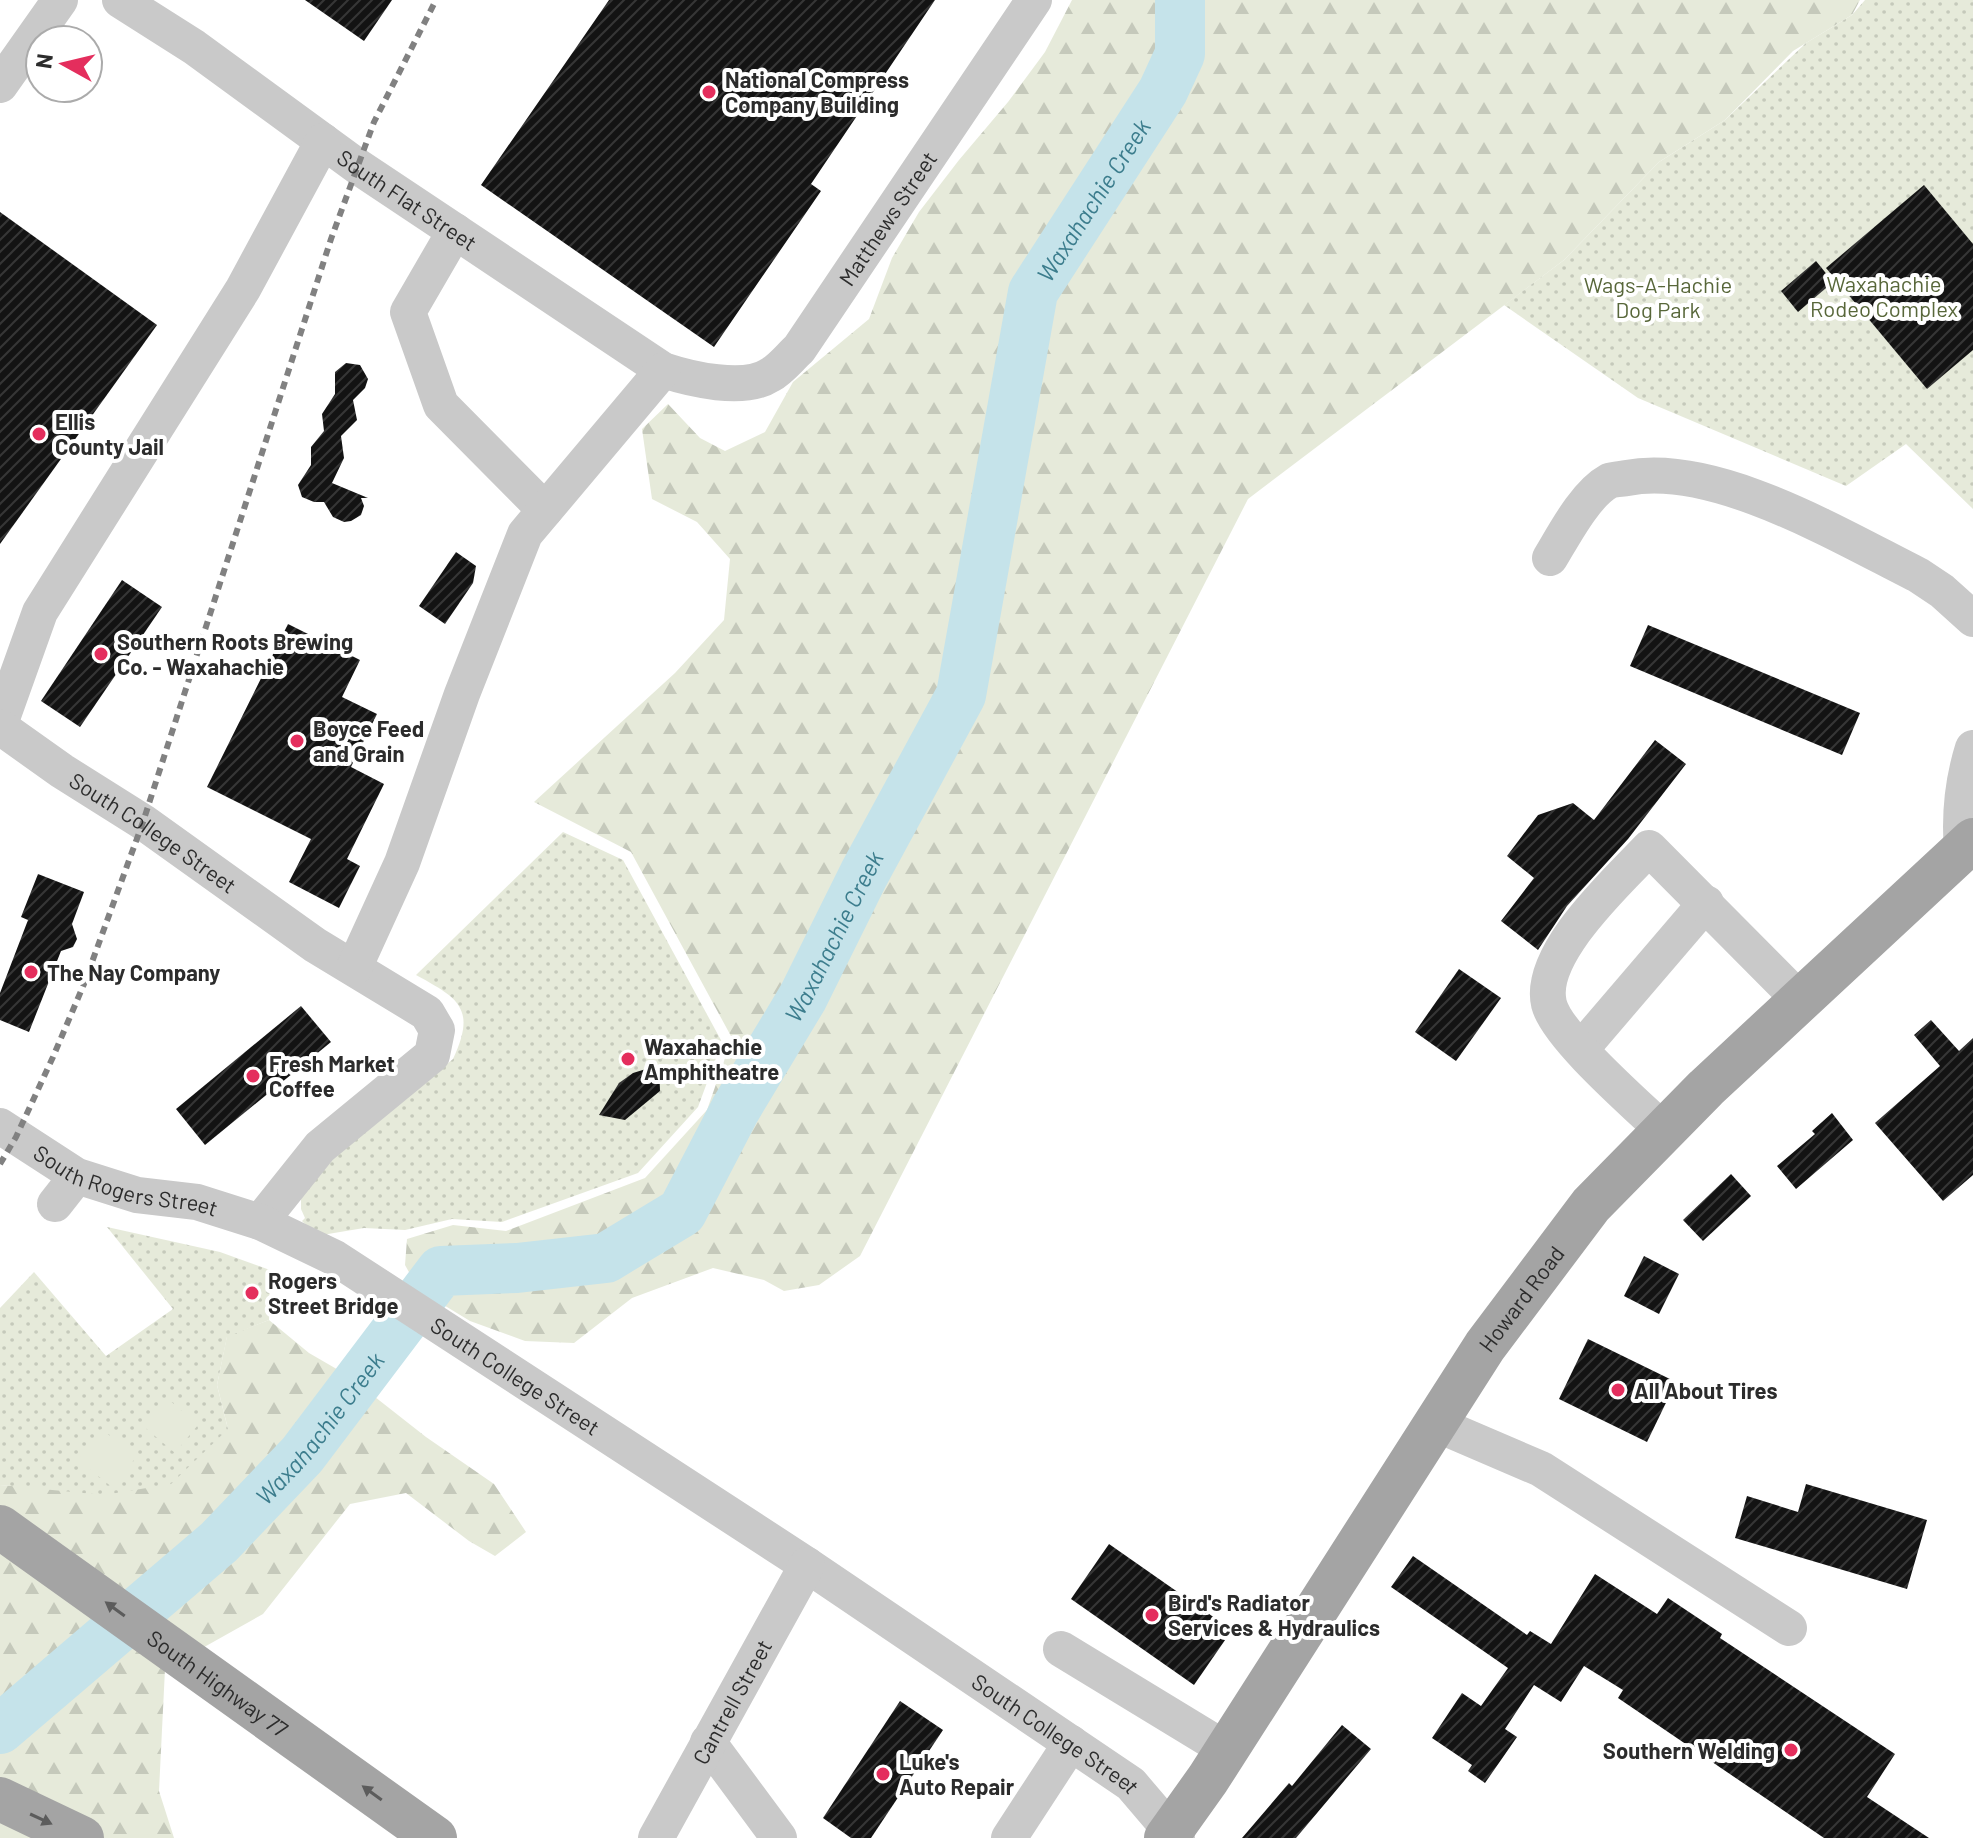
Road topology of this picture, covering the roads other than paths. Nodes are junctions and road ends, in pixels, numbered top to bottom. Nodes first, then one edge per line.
1 (60, 0) edge
2 (120, 0) edge
3 (1034, 0) edge
4 (0, 85) edge
5 (323, 141) junction
6 (455, 231) junction
7 (663, 370) junction
8 (704, 381) joint
9 (545, 510) junction
10 (1550, 558) dead end
11 (1973, 619) edge
12 (3, 736) edge
13 (1973, 748) edge
14 (1968, 845) edge
15 (1706, 903) junction
16 (354, 968) junction
17 (1799, 999) junction
18 (1581, 1049) junction
19 (0, 1126) edge
20 (1664, 1131) junction
21 (77, 1176) junction
22 (55, 1204) dead end
23 (260, 1222) junction
24 (1436, 1424) junction
25 (0, 1527) edge
26 (807, 1565) junction
27 (1789, 1628) dead end
28 (1061, 1649) dead end
29 (708, 1742) junction
30 (1071, 1743) junction
31 (1227, 1750) junction
32 (0, 1799) edge
33 (1172, 1835) edge
34 (82, 1838) edge
35 (435, 1838) edge
36 (656, 1838) edge
37 (779, 1838) edge
38 (1009, 1838) edge

1 - 4 street
2 - 5 street, South Flat Street
3 - 8 street, Matthews Street
5 - 6 street, South Flat Street
5 - 12 street
6 - 7 street, South Flat Street
6 - 9 street
7 - 8 street, South Flat Street
7 - 9 street
9 - 16 street
10 - 11 street
12 - 16 street, South College Street
13 - 14 street
14 - 17 main road, Howard Road
15 - 17 street
15 - 18 street
15 - 18 street
16 - 23 street, South College Street
17 - 20 main road, Howard Road
18 - 20 street
19 - 21 street, South Rogers Street
20 - 24 main road, Howard Road
21 - 22 street
21 - 23 street, South Rogers Street
23 - 26 street, South College Street
24 - 27 street
24 - 31 main road, Howard Road
35 -> 25 main road, South Highway 77
26 - 29 street, Cantrell Street
26 - 30 street, South College Street
28 - 31 street
29 - 36 street, Cantrell Street
29 - 37 street
30 - 33 street, South College Street
30 - 38 street
31 - 33 main road, Howard Road
32 -> 34 main road

